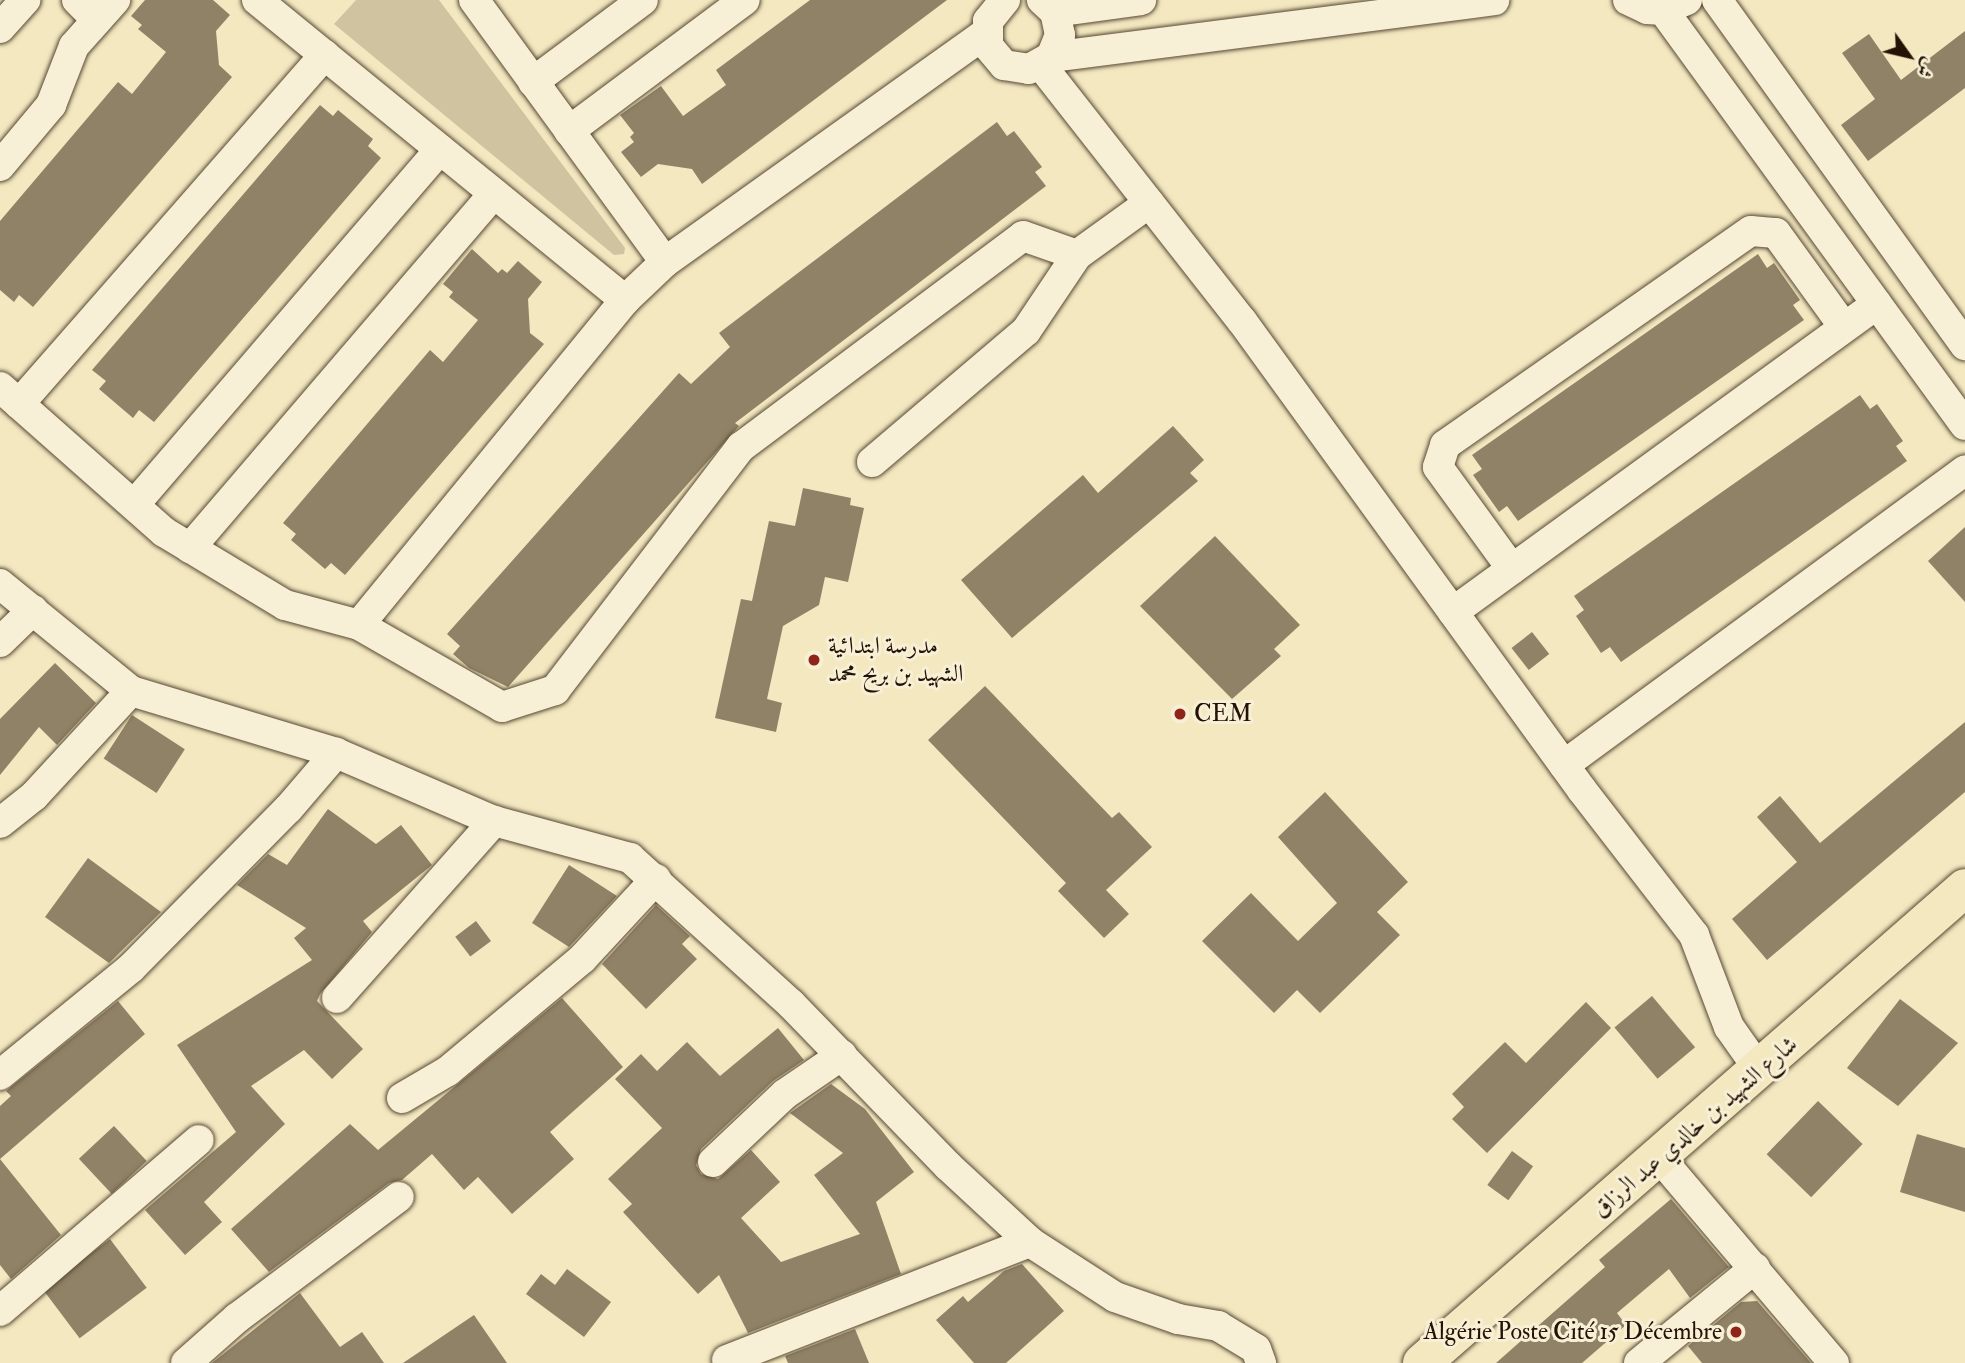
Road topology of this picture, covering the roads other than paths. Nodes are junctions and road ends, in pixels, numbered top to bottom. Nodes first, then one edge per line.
1 (25, 0) edge
2 (257, 0) edge
3 (474, 0) edge
4 (643, 0) edge
5 (745, 0) edge
6 (1003, 0) edge
7 (1141, 0) edge
8 (1493, 0) edge
9 (1628, 0) edge
10 (1717, 0) edge
11 (1675, 5) edge
12 (1049, 6) edge
13 (96, 7) edge
14 (0, 28) edge
15 (986, 33) junction
16 (325, 55) junction
17 (1046, 61) junction
18 (533, 82) junction
19 (569, 131) junction
20 (440, 149) junction
21 (0, 166) edge
22 (494, 193) junction
23 (1149, 203) junction
24 (1077, 255) junction
25 (665, 262) junction
26 (625, 300) junction
27 (1877, 304) junction
28 (1844, 327) junction
29 (1965, 345) edge
30 (10, 395) edge
31 (1965, 425) edge
32 (873, 462) dead end
33 (1965, 470) edge
34 (134, 505) junction
35 (190, 548) junction
36 (1512, 569) junction
37 (0, 584) edge
38 (33, 610) junction
39 (1453, 612) junction
40 (359, 625) junction
41 (0, 642) edge
42 (131, 691) junction
43 (336, 753) junction
44 (1564, 765) junction
45 (494, 821) junction
46 (0, 823) edge
47 (656, 879) junction
48 (1965, 888) edge
49 (337, 998) dead end
50 (842, 1055) junction
51 (1760, 1071) junction
52 (0, 1075) edge
53 (402, 1098) dead end
54 (199, 1140) dead end
55 (1660, 1158) junction
56 (713, 1162) dead end
57 (399, 1197) dead end
58 (1030, 1242) junction
59 (1755, 1268) junction
60 (0, 1311) edge
61 (727, 1360) dead end
62 (1643, 1362) edge
63 (186, 1363) edge
64 (1261, 1363) edge
65 (1422, 1363) edge
66 (1834, 1363) edge

1 - 14 street
2 - 16 street
3 - 18 street
4 - 18 street
5 - 19 street
6 - 15 street
7 - 12 street
8 - 17 street
9 - 11 street
10 - 29 street
11 - 27 street
12 - 17 street
13 - 21 street
15 - 17 street
15 - 25 street
16 - 20 street
16 - 30 street
17 - 23 street
18 - 19 street
19 - 25 street
20 - 22 street
20 - 34 street
22 - 26 street
22 - 35 street
23 - 24 street
23 - 39 street
24 - 32 street
24 - 40 street
25 - 26 street
26 - 40 street
27 - 28 street
27 - 31 street
28 - 36 street
28 - 36 street
30 - 34 street
33 - 44 street
34 - 35 street
35 - 40 street
36 - 39 street
37 - 38 street
38 - 41 street
38 - 42 street
39 - 44 street
42 - 43 street
42 - 46 street
43 - 45 street
43 - 52 street
44 - 51 street
45 - 47 street
45 - 49 street
47 - 50 street
47 - 53 street
48 - 51 main road, شارع الشهيد بن خالدي عبد الرزاق
50 - 56 street
50 - 58 street
51 - 55 main road, شارع الشهيد بن خالدي عبد الرزاق
54 - 60 street
55 - 59 street
55 - 65 main road, شارع الشهيد بن خالدي عبد الرزاق
57 - 63 street
58 - 61 street
58 - 64 street
59 - 62 street
59 - 66 street

